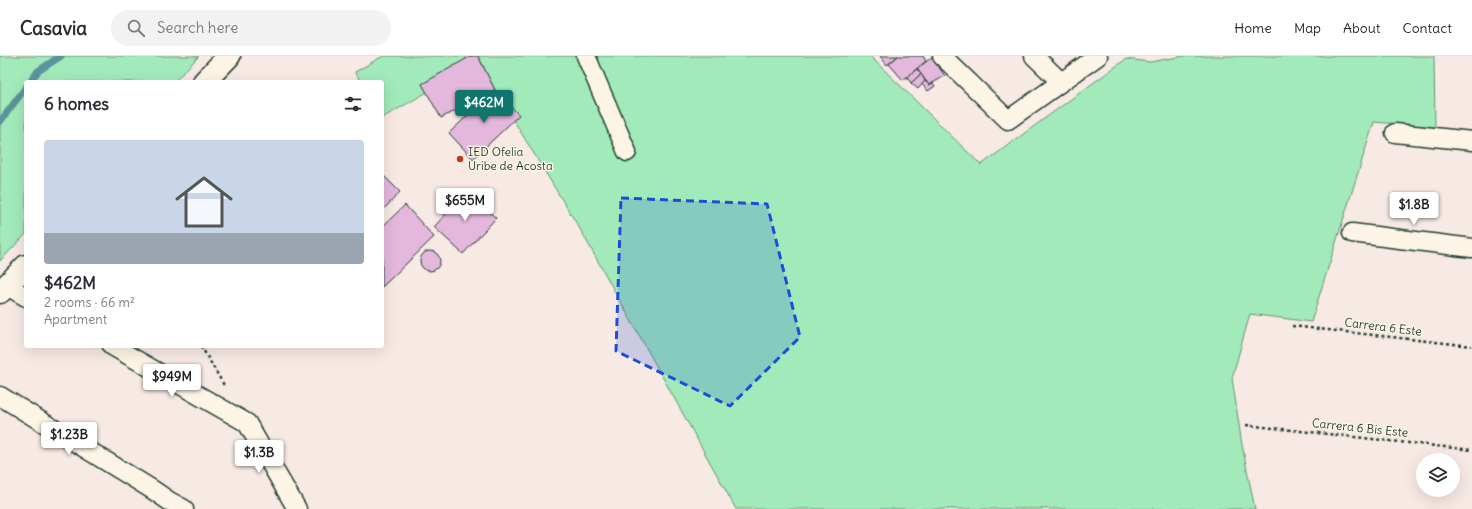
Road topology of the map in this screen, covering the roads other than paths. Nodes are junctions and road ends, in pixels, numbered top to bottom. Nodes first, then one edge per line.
1 (229, 56) edge
2 (586, 56) edge
3 (942, 56) edge
4 (1034, 56) edge
5 (1098, 56) edge
6 (206, 80) edge
7 (1061, 82) junction
8 (1395, 133) dead end
9 (1472, 141) edge
10 (627, 152) dead end
11 (1352, 233) dead end
12 (1472, 248) edge
13 (24, 268) edge
14 (3, 289) edge
15 (24, 296) edge
16 (116, 348) edge
17 (0, 396) edge
18 (176, 506) edge
19 (296, 509) edge

1 - 6 street
2 - 10 street
3 - 7 street
4 - 7 street
5 - 7 street
8 - 9 street
11 - 12 street
13 - 14 street
14 - 15 street
16 - 19 street
17 - 18 street

